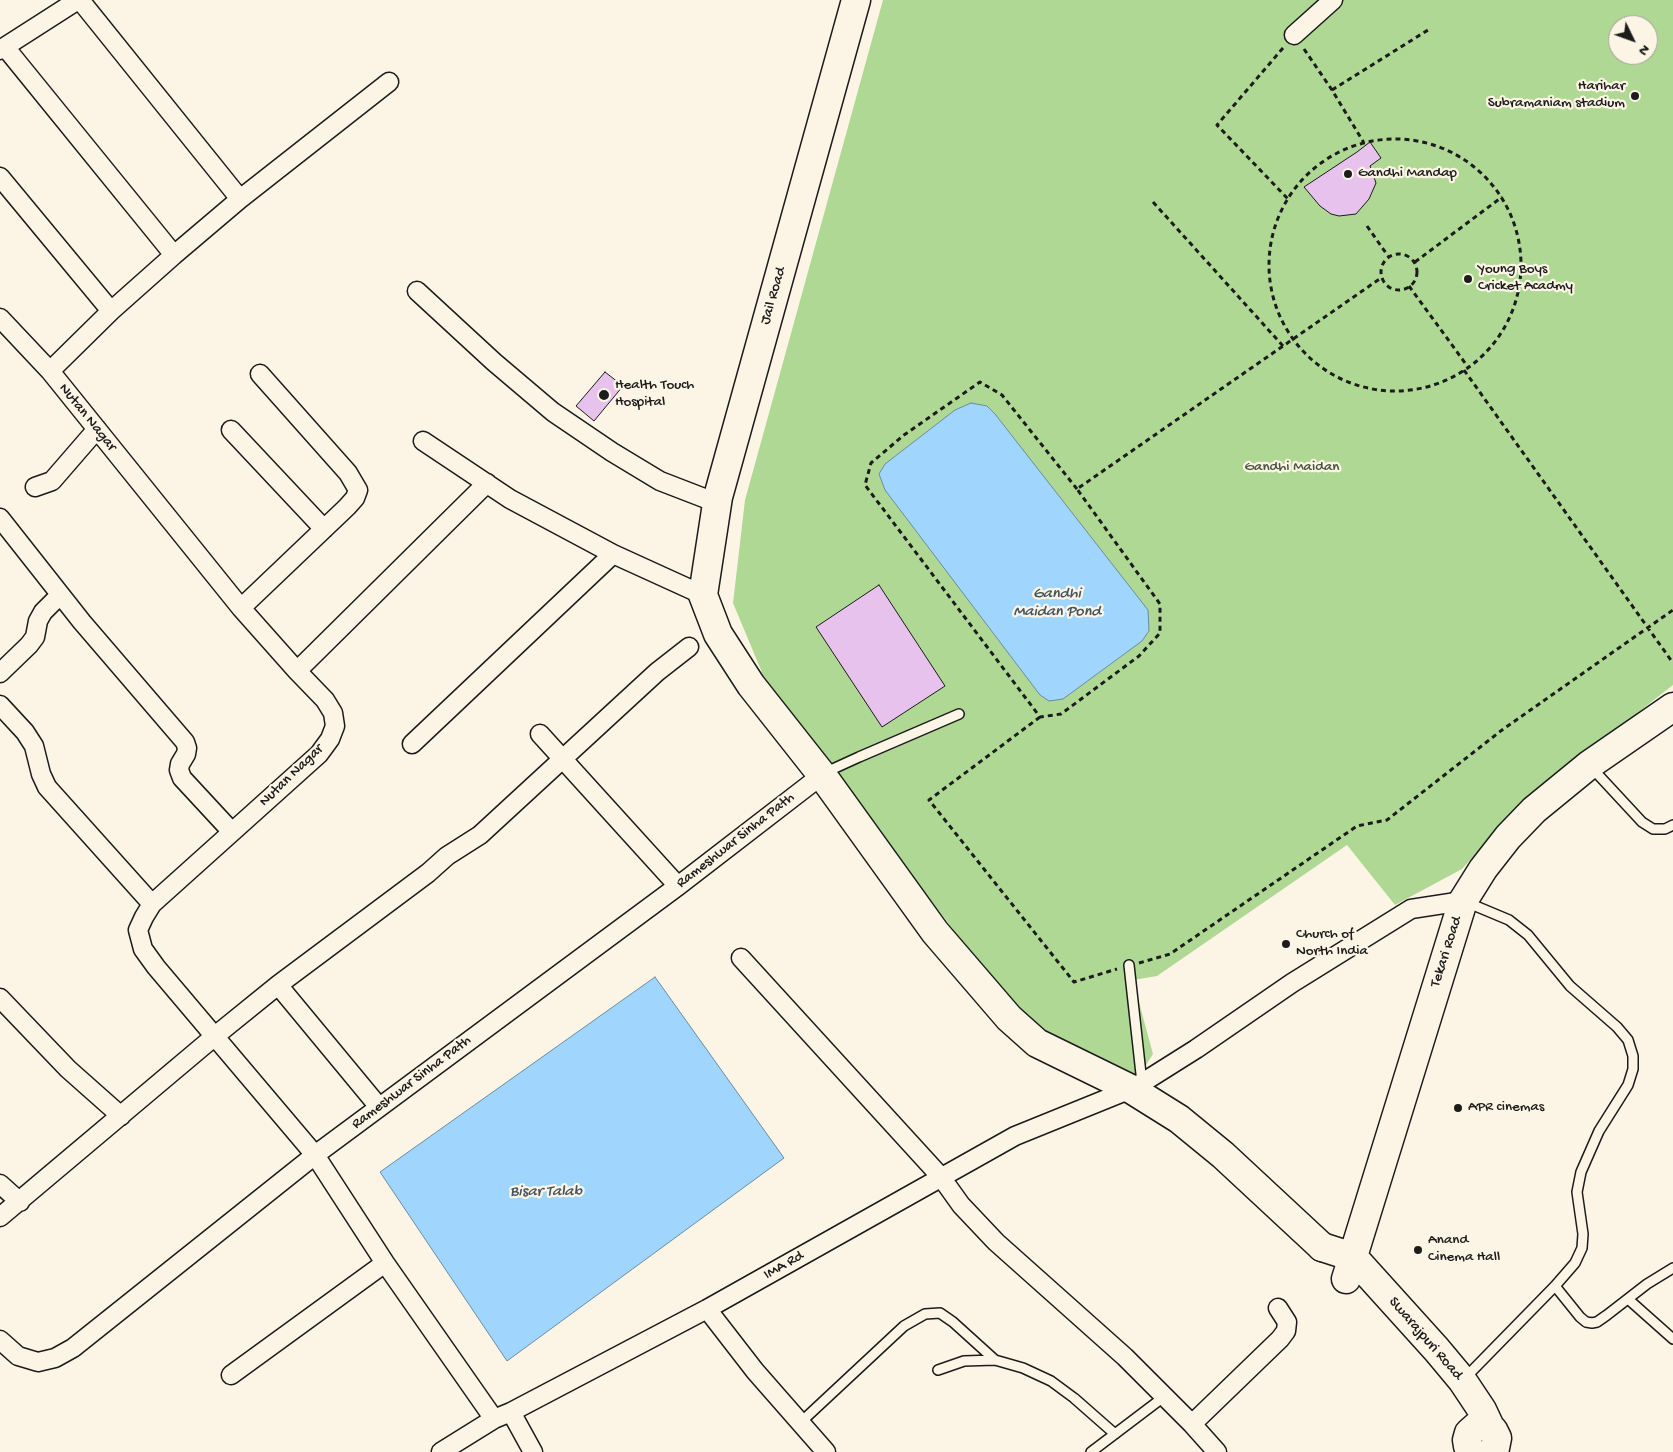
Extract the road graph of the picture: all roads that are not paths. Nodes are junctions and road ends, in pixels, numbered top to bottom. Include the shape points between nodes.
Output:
1 (79, 0) edge
2 (856, 0) edge
3 (1333, 0) edge
4 (1294, 35) road end
5 (2, 48) edge
6 (389, 82) dead end
7 (0, 177) edge
8 (240, 199) junction
9 (174, 255) junction
10 (417, 291) dead end
11 (112, 311) junction
12 (1, 322) edge
13 (50, 372) junction
14 (260, 374) dead end
15 (97, 429) junction
16 (231, 430) dead end
17 (423, 441) dead end
18 (487, 483) junction
19 (35, 487) dead end
20 (717, 503) junction
21 (0, 518) edge
22 (324, 529) junction
23 (613, 554) junction
24 (703, 595) junction
25 (60, 596) junction
26 (242, 608) junction
27 (689, 647) dead end
28 (297, 671) junction
29 (0, 673) edge
30 (0, 705) edge
31 (1673, 707) edge
32 (959, 714) dead end
33 (540, 734) dead end
34 (412, 744) dead end
35 (563, 759) junction
36 (1589, 765) junction
37 (822, 774) junction
38 (1673, 825) edge
39 (232, 832) junction
40 (678, 886) junction
41 (1464, 901) junction
42 (152, 904) junction
43 (741, 958) dead end
44 (1129, 965) road end
45 (278, 985) junction
46 (0, 998) edge
47 (215, 1036) junction
48 (1136, 1086) junction
49 (379, 1107) junction
50 (121, 1116) junction
51 (315, 1155) junction
52 (941, 1177) junction
53 (0, 1184) edge
54 (20, 1202) junction
55 (0, 1218) edge
56 (385, 1262) junction
57 (1349, 1268) junction
58 (1673, 1268) edge
59 (1555, 1286) junction
60 (1628, 1299) junction
61 (1278, 1308) dead end
62 (707, 1309) junction
63 (1673, 1339) edge
64 (0, 1340) edge
65 (994, 1360) junction
66 (938, 1370) dead end
67 (232, 1374) dead end
68 (1462, 1380) junction
69 (1165, 1396) junction
70 (511, 1412) junction
71 (494, 1419) junction
72 (800, 1423) junction
73 (1192, 1424) junction
74 (1115, 1434) junction
75 (1484, 1445) edge
76 (441, 1452) edge
77 (532, 1452) edge
78 (826, 1452) edge
79 (1090, 1452) edge
80 (1217, 1452) edge

1 - 5 street
1 - 8 street
2 - 20 main road, Jail Road
3 - 4 street
5 - 9 street
6 - 8 street
7 - 11 street
8 - 9 street
9 - 11 street
10 - 20 street via 553,412 660,481
11 - 13 street
12 - 13 street, Nutan Nagar
13 - 15 street, Nutan Nagar
14 - 22 street via 348,473 358,490 355,498
15 - 19 street via 52,481
15 - 26 street, Nutan Nagar
16 - 22 street
17 - 18 street
18 - 23 street
18 - 28 street
20 - 24 main road, Jail Road
21 - 25 street
22 - 26 street
23 - 24 street
23 - 34 street
24 - 37 main road via 718,634 751,684
25 - 29 street via 43,612 30,645
25 - 39 street via 185,742 186,754 179,770 182,778
26 - 28 street, Nutan Nagar
27 - 35 street via 657,672
28 - 39 street, Nutan Nagar via 333,713 335,726 330,739 319,754
30 - 42 street via 34,746 47,787
31 - 36 main road, Tekari Road
32 - 37 lane
33 - 35 street
35 - 40 street
35 - 45 street via 480,835 447,856
36 - 38 lane via 1642,822 1653,829
36 - 41 main road, Tekari Road via 1534,810 1508,838 1483,869
37 - 40 street, Rameshwar Sinha Path
37 - 48 main road via 935,932 1009,1018 1037,1042
39 - 42 street, Nutan Nagar
40 - 49 street, Rameshwar Sinha Path
41 - 48 street, IMA Rd via 1411,909
41 - 57 main road, Tekari Road
41 - 59 lane via 1509,920 1528,936 1570,986 1617,1027 1628,1040 1633,1056 1628,1085 1600,1131 1581,1172 1578,1192 1582,1248 1576,1263
42 - 47 street, Nutan Nagar via 138,930 143,949
43 - 52 street
44 - 48 lane
45 - 47 street
45 - 49 street
46 - 50 street via 68,1069
47 - 50 street
47 - 51 street, Nutan Nagar
48 - 52 street, IMA Rd via 1015,1136
48 - 57 main road via 1223,1155
49 - 51 street, Rameshwar Sinha Path
50 - 54 street
51 - 56 street, Nutan Nagar
51 - 64 street, Rameshwar Sinha Path via 61,1355 38,1362 18,1356
52 - 62 street, IMA Rd
52 - 69 street via 996,1242 1126,1357
53 - 54 street
54 - 55 street
56 - 67 street
56 - 71 street, Nutan Nagar
57 - 68 main road, Swarajpuri Road via 1437,1350
57 - 75 main road, Swarajpuri Road via 1463,1410
58 - 60 lane
59 - 60 lane via 1586,1322 1597,1322
59 - 68 lane
60 - 63 lane
61 - 73 street via 1287,1322 1286,1331
62 - 70 street, IMA Rd
62 - 72 street
65 - 66 lane via 964,1362
65 - 72 lane via 940,1313 925,1314 904,1326
65 - 74 lane via 1023,1368 1050,1381
68 - 75 main road, Swarajpuri Road via 1482,1410
69 - 73 street
69 - 74 lane
70 - 71 street, IMA Rd
70 - 77 street
71 - 76 street, IMA Rd
72 - 78 street
73 - 80 street
74 - 79 lane

